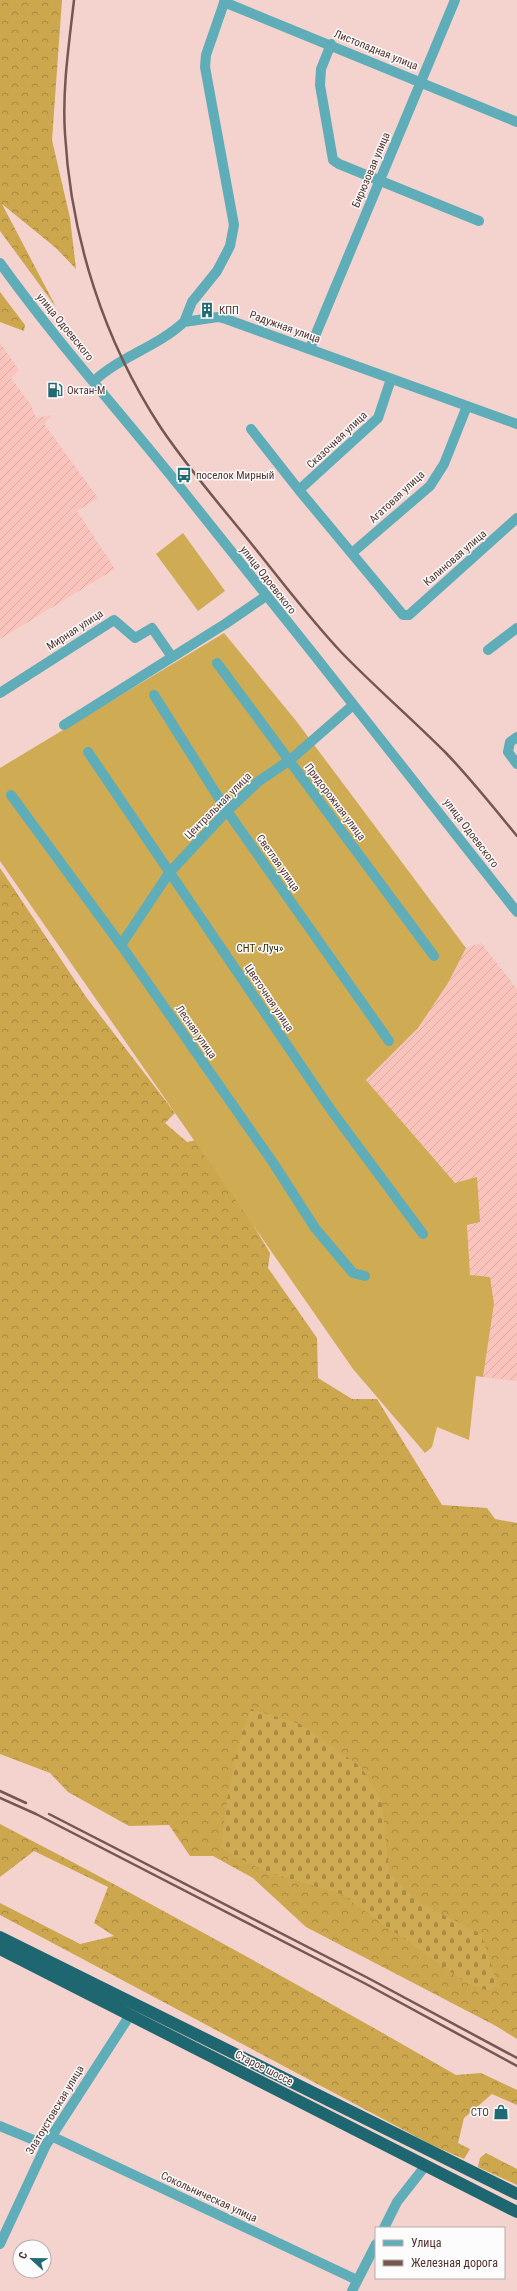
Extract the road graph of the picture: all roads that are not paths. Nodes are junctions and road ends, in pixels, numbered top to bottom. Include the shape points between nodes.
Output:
1 (455, 0) edge
2 (224, 1) edge
3 (331, 44) junction
4 (421, 81) junction
5 (517, 122) edge
6 (380, 181) junction
7 (479, 221) dead end
8 (0, 263) edge
9 (184, 322) junction
10 (310, 348) junction
11 (392, 380) junction
12 (94, 381) junction
13 (467, 406) junction
14 (517, 424) edge
15 (251, 429) dead end
16 (299, 490) junction
17 (517, 518) edge
18 (352, 553) junction
19 (266, 596) junction
20 (517, 628) edge
21 (488, 650) dead end
22 (172, 657) junction
23 (217, 663) dead end
24 (0, 693) edge
25 (154, 695) dead end
26 (353, 705) junction
27 (64, 725) dead end
28 (514, 740) edge
29 (88, 752) dead end
30 (290, 760) junction
31 (517, 764) edge
32 (12, 795) dead end
33 (227, 811) junction
34 (169, 873) junction
35 (517, 912) edge
36 (120, 945) junction
37 (434, 956) dead end
38 (389, 1041) dead end
39 (423, 1234) dead end
40 (365, 1276) dead end
41 (0, 1936) edge
42 (0, 1949) edge
43 (130, 2015) junction
44 (0, 2126) edge
45 (51, 2136) junction
46 (46, 2145) junction
47 (426, 2165) junction
48 (517, 2194) edge
49 (517, 2212) edge
50 (385, 2227) edge
51 (0, 2244) edge
52 (375, 2246) edge
53 (357, 2280) junction
54 (352, 2291) edge

1 - 4 street, Бирюзовая улица
2 - 3 street, Листопадная улица
2 - 9 street via 216,20 205,67 234,225 226,254 217,271 192,302
3 - 4 street, Листопадная улица
3 - 6 street via 321,69 320,85 333,160
4 - 5 street, Листопадная улица
4 - 6 street, Бирюзовая улица
6 - 7 street
6 - 10 street, Бирюзовая улица
8 - 12 street, улица Одоевского
9 - 10 street, Радужная улица via 218,317
9 - 12 street via 169,336 122,360
10 - 11 street, Радужная улица
11 - 13 street, Радужная улица
11 - 16 street, Сказочная улица via 378,418
12 - 19 street, улица Одоевского
13 - 14 street, Радужная улица
13 - 18 street, Агатовая улица via 444,464 430,486
15 - 16 street
16 - 18 street
17 - 18 street, Калиновая улица via 409,615 403,614
19 - 22 street
19 - 26 street, улица Одоевского
20 - 21 street
22 - 24 street, Мирная улица via 152,628 135,638 114,620
22 - 27 street
23 - 30 street, Придорожная улица
25 - 33 street, Светлая улица
26 - 30 street, Центральная улица
26 - 35 street, улица Одоевского
28 - 31 street via 508,752
29 - 34 street, Цветочная улица
30 - 33 street, Центральная улица via 259,781
30 - 37 street, Придорожная улица
32 - 36 street, Лесная улица
33 - 34 street, Центральная улица
33 - 38 street, Светлая улица
34 - 36 street, Центральная улица
34 - 39 street, Цветочная улица via 331,1110
36 - 40 street, Лесная улица via 316,1228 353,1273
41 - 48 highway, Старое шоссе
42 - 43 highway, Старое шоссе
43 - 45 street, Златоустовская улица
43 - 47 highway, Старое шоссе
44 - 46 street
45 - 46 street, Златоустовская улица
45 - 53 street, Сокольническая улица
46 - 51 street, Златоустовская улица
47 - 49 highway, Старое шоссе
47 - 50 street via 398,2202
52 - 53 street
53 - 54 street

